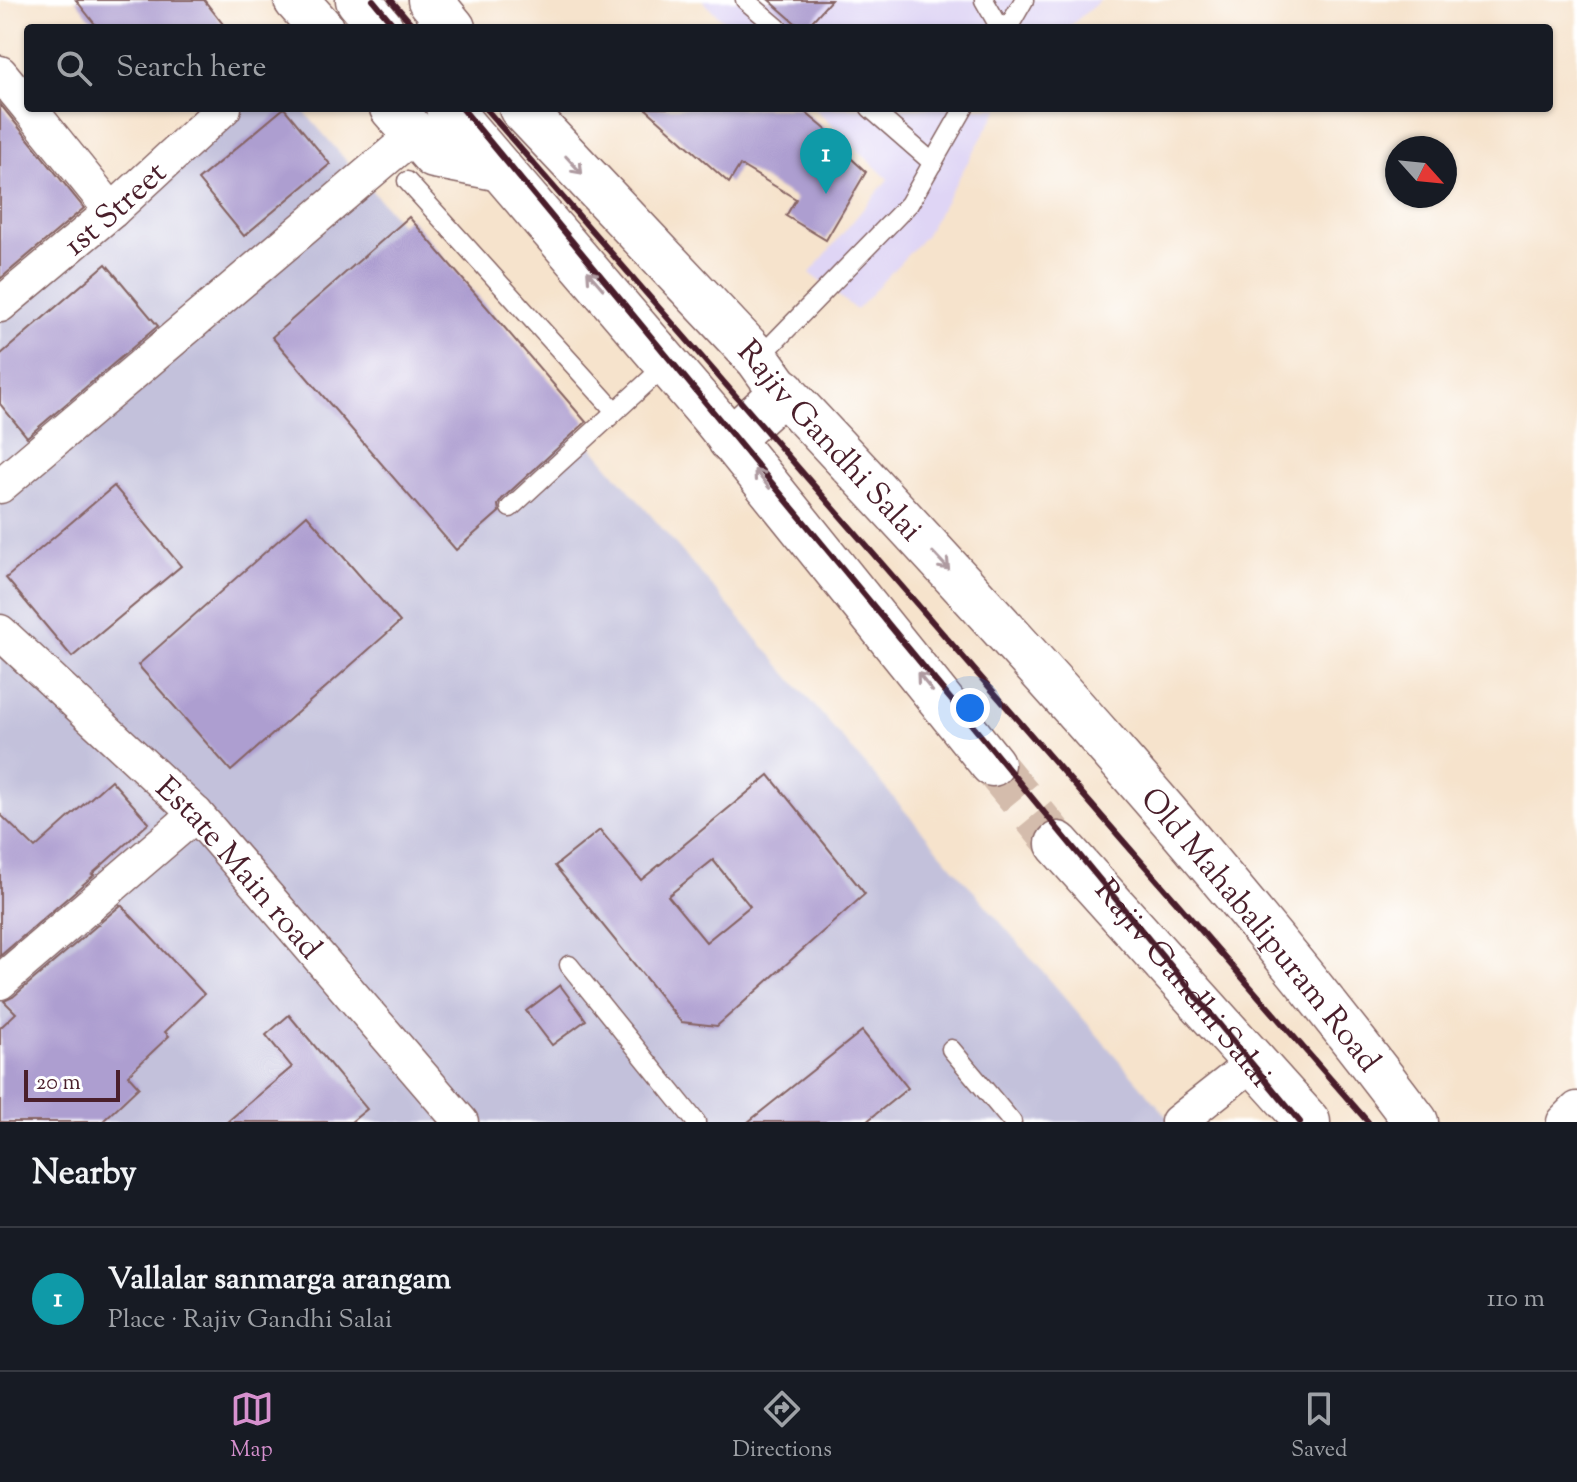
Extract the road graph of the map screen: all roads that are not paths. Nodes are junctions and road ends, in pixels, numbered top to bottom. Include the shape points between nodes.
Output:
1 (358, 0) edge
2 (430, 0) edge
3 (458, 0) edge
4 (745, 0) edge
5 (984, 0) edge
6 (1024, 0) edge
7 (378, 24) edge
8 (450, 24) edge
9 (467, 24) edge
10 (773, 24) edge
11 (998, 24) edge
12 (1010, 24) edge
13 (0, 73) edge
14 (24, 103) edge
15 (31, 112) edge
16 (220, 112) edge
17 (525, 112) edge
18 (875, 112) edge
19 (962, 112) edge
20 (418, 117) edge
21 (933, 163) junction
22 (407, 181) dead end
23 (112, 211) junction
24 (0, 305) edge
25 (667, 364) junction
26 (770, 375) junction
27 (615, 411) junction
28 (723, 430) junction
29 (0, 486) edge
30 (510, 508) dead end
31 (0, 632) edge
32 (992, 764) tunnel mouth
33 (196, 814) junction
34 (1058, 844) tunnel mouth
35 (569, 965) dead end
36 (0, 982) edge
37 (951, 1049) dead end
38 (1254, 1062) junction
39 (1577, 1109) edge
40 (461, 1122) edge
41 (696, 1122) edge
42 (1012, 1122) edge
43 (1178, 1122) edge
44 (1308, 1122) edge
45 (1416, 1122) edge
46 (1564, 1122) edge

1 - 7 main road
2 - 8 main road
3 - 9 main road
4 - 10 lane
5 - 11 lane
6 - 12 lane
13 - 14 street
15 - 23 street
16 - 23 street, 1st Street
17 -> 26 main road, Rajiv Gandhi Salai
18 - 21 lane
19 - 21 lane
25 -> 20 main road via 500,169
20 - 29 street
21 - 26 lane via 909,204
22 - 27 lane
23 - 24 street, 1st Street
25 - 27 lane
25 - 28 main road
26 - 28 main road
26 -> 45 main road, Rajiv Gandhi Salai via 1136,776 1310,984
27 - 30 lane
32 -> 28 main road
31 - 33 street, Estate Main road
33 - 36 street
33 - 40 street, Estate Main road
34 - 38 main road, Rajiv Gandhi Salai
35 - 41 lane
37 - 42 lane
38 - 43 street
38 - 44 main road, Rajiv Gandhi Salai
39 - 46 street

